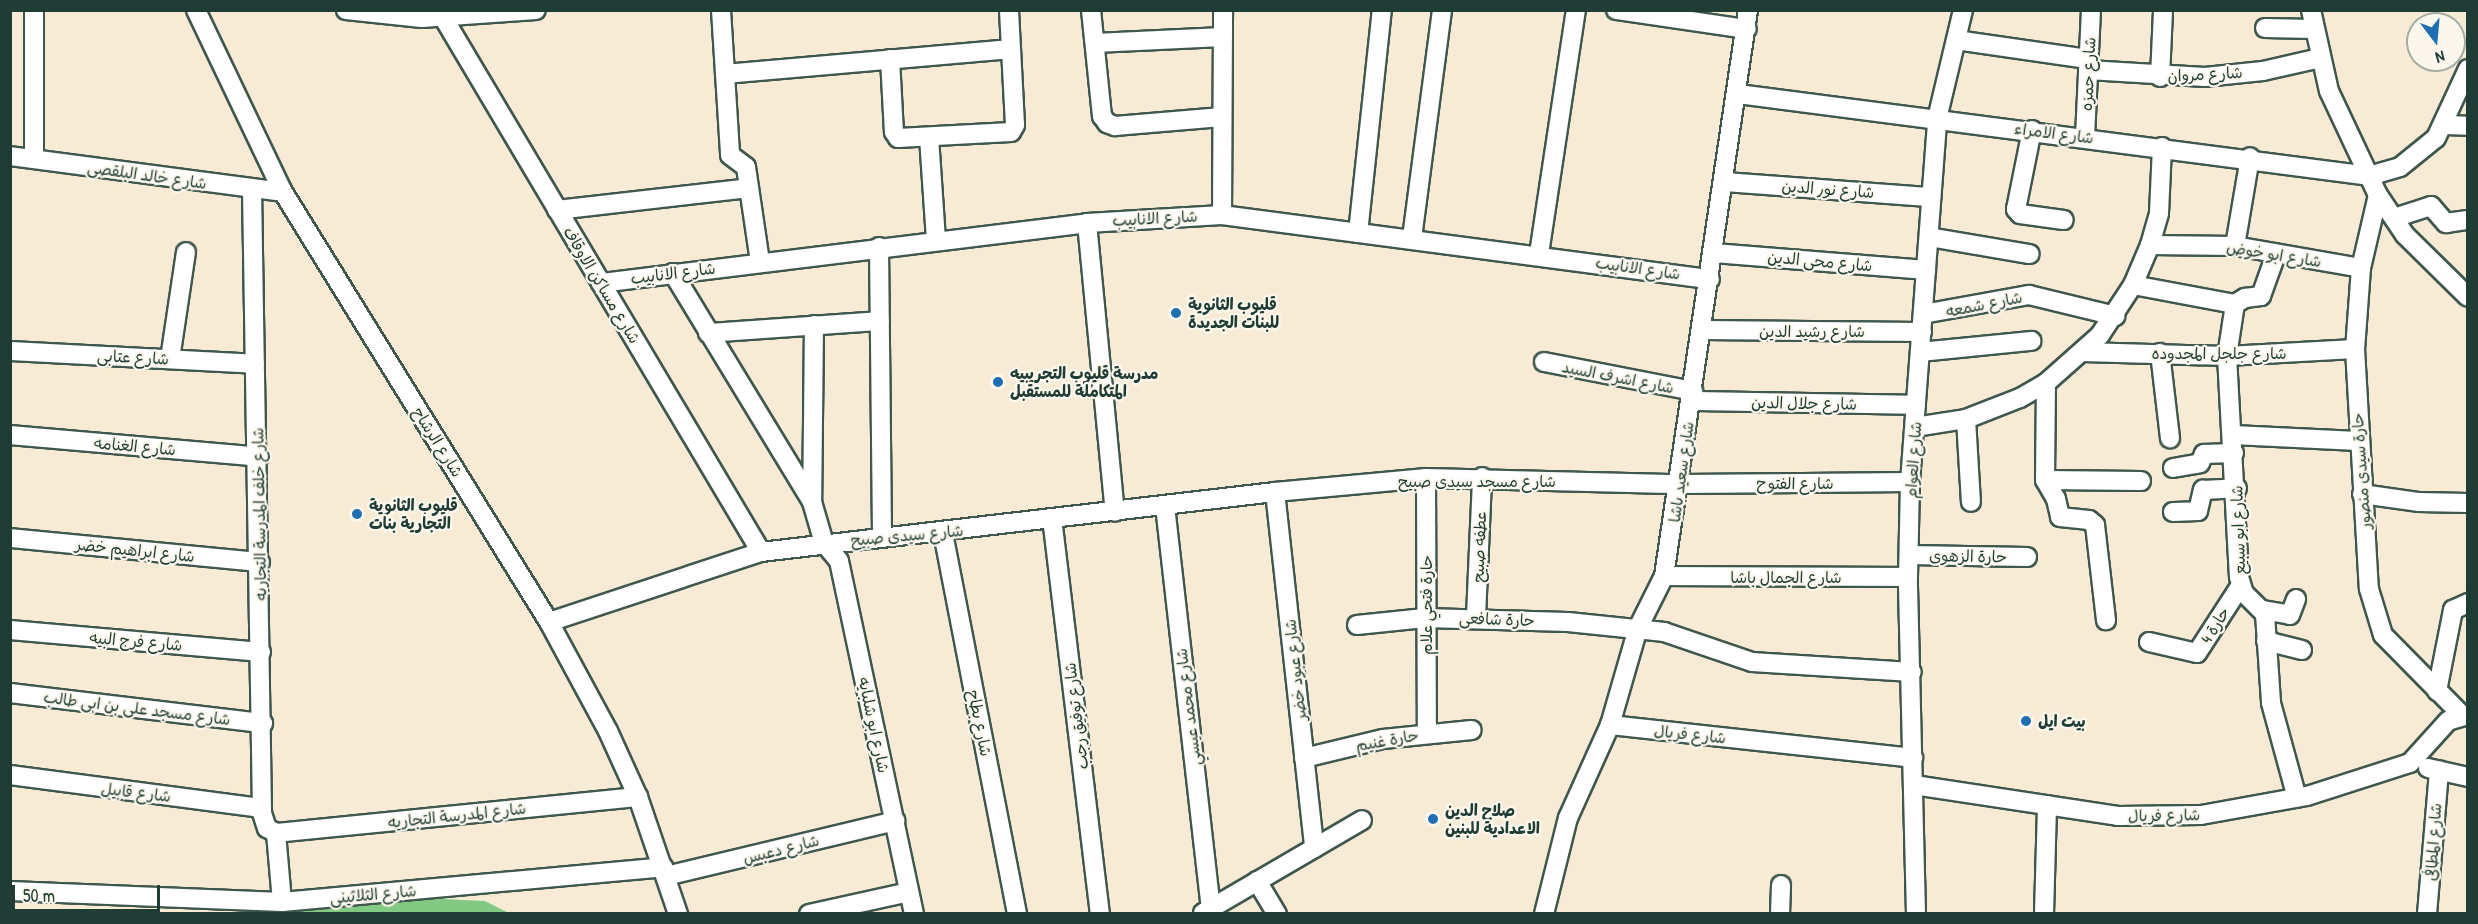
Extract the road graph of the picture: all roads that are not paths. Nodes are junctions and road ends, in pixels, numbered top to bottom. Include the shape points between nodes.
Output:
1 (34, 10) edge
2 (196, 10) edge
3 (346, 10) edge
4 (536, 10) edge
5 (721, 10) edge
6 (1009, 10) edge
7 (1091, 10) edge
8 (1223, 10) edge
9 (1382, 10) edge
10 (1442, 10) edge
11 (1575, 10) edge
12 (1616, 10) edge
13 (1963, 10) edge
14 (2091, 10) edge
15 (2163, 10) edge
16 (2311, 10) edge
17 (499, 12) edge
18 (385, 13) edge
19 (443, 17) junction
20 (1748, 20) edge
21 (2265, 28) dead end
22 (2314, 29) junction
23 (1223, 37) junction
24 (1956, 40) junction
25 (1095, 43) junction
26 (1011, 49) junction
27 (2320, 58) junction
28 (890, 59) junction
29 (2088, 65) junction
30 (2468, 69) edge
31 (725, 74) junction
32 (2160, 77) junction
33 (1738, 94) junction
34 (1222, 117) junction
35 (1937, 119) junction
36 (2445, 124) junction
37 (2468, 126) edge
38 (2032, 130) junction
39 (2085, 136) junction
40 (929, 137) junction
41 (2163, 147) junction
42 (10, 156) edge
43 (2250, 158) junction
44 (34, 159) junction
45 (2369, 176) junction
46 (1725, 182) junction
47 (749, 188) junction
48 (252, 189) junction
49 (283, 192) junction
50 (2378, 195) junction
51 (1931, 197) junction
52 (557, 210) junction
53 (1222, 215) junction
54 (2394, 218) junction
55 (2064, 220) dead end
56 (2468, 220) edge
57 (1087, 223) junction
58 (1358, 233) junction
59 (1929, 237) junction
60 (1412, 238) junction
61 (936, 240) junction
62 (2150, 245) junction
63 (2235, 246) junction
64 (879, 247) junction
65 (186, 252) dead end
66 (1714, 253) junction
67 (1539, 254) junction
68 (2030, 254) dead end
69 (2276, 254) junction
70 (760, 262) junction
71 (2361, 268) junction
72 (1926, 270) junction
73 (673, 273) junction
74 (1710, 279) junction
75 (601, 283) junction
76 (2133, 285) junction
77 (2468, 297) edge
78 (2235, 304) junction
79 (2115, 316) junction
80 (880, 321) junction
81 (1922, 323) junction
82 (814, 326) junction
83 (1702, 330) junction
84 (708, 333) junction
85 (2031, 341) dead end
86 (2355, 349) junction
87 (10, 351) edge
88 (1920, 352) junction
89 (2084, 352) junction
90 (2160, 353) junction
91 (2227, 356) junction
92 (170, 359) junction
93 (1544, 362) dead end
94 (255, 364) junction
95 (2046, 383) junction
96 (1692, 396) junction
97 (1916, 405) junction
98 (1966, 419) junction
99 (1915, 427) junction
100 (10, 435) edge
101 (2169, 438) dead end
102 (2358, 441) junction
103 (2234, 444) junction
104 (259, 457) junction
105 (2174, 468) dead end
106 (1482, 477) junction
107 (1426, 478) junction
108 (2045, 480) junction
109 (2141, 481) dead end
110 (1910, 482) junction
111 (1680, 484) junction
112 (2236, 488) junction
113 (1275, 492) junction
114 (2362, 494) junction
115 (812, 502) junction
116 (1971, 502) dead end
117 (2468, 503) edge
118 (1165, 506) junction
119 (1115, 512) junction
120 (2173, 512) dead end
121 (1052, 518) junction
122 (943, 533) junction
123 (10, 538) edge
124 (882, 538) junction
125 (824, 543) junction
126 (761, 552) junction
127 (1909, 555) junction
128 (2026, 557) dead end
129 (260, 562) junction
130 (1664, 576) junction
131 (1908, 577) junction
132 (2241, 585) junction
133 (2296, 599) dead end
134 (2468, 603) edge
135 (2263, 610) junction
136 (1476, 617) junction
137 (1425, 618) junction
138 (2106, 620) dead end
139 (549, 622) junction
140 (1357, 626) dead end
141 (1638, 628) junction
142 (10, 630) edge
143 (2266, 641) junction
144 (2149, 642) dead end
145 (2302, 650) dead end
146 (261, 652) junction
147 (1912, 672) junction
148 (2437, 691) junction
149 (10, 693) edge
150 (2463, 710) edge
151 (263, 723) junction
152 (1610, 725) junction
153 (1472, 730) dead end
154 (1427, 733) junction
155 (1304, 758) junction
156 (1913, 758) junction
157 (2410, 763) junction
158 (2439, 770) junction
159 (10, 775) edge
160 (2468, 777) edge
161 (1914, 785) junction
162 (638, 796) junction
163 (2297, 798) junction
164 (2047, 805) junction
165 (262, 808) junction
166 (1362, 820) dead end
167 (895, 821) junction
168 (276, 832) junction
169 (1314, 848) junction
170 (665, 872) junction
171 (1257, 881) junction
172 (1781, 885) dead end
173 (10, 891) edge
174 (909, 891) junction
175 (282, 902) junction
176 (1206, 911) edge
177 (678, 914) edge
178 (809, 914) edge
179 (914, 914) edge
180 (1017, 914) edge
181 (1100, 914) edge
182 (1276, 914) edge
183 (1544, 914) edge
184 (1779, 914) edge
185 (1916, 914) edge
186 (2044, 914) edge
187 (2427, 914) edge

1 - 44 street
2 - 49 street, شارع الرشاح
3 - 18 street
4 - 17 street
5 - 31 street
6 - 26 street
7 - 25 street
8 - 23 street
9 - 58 street
10 - 60 street
11 - 67 street
12 - 20 street
13 - 24 street, شارع العوام
14 - 29 street, شارع حمزه
15 - 32 street
16 - 22 street
17 - 19 street
18 - 19 street
19 - 52 street, شارع مساكن الاوقاف
20 - 33 street, شارع سعيد باشا
21 - 22 street
22 - 27 street
23 - 25 street
23 - 34 street
24 - 29 street, شارع مروان
24 - 35 street, شارع العوام
25 - 34 street via 1102,116 1107,123 1115,126
26 - 28 street
26 - 40 street via 1013,131
27 - 32 street, شارع مروان via 2263,71
27 - 45 street via 2333,101
28 - 31 street
28 - 40 street via 895,134 900,139
29 - 32 street, شارع مروان
29 - 39 street, شارع حمزه
30 - 36 street
31 - 47 street via 730,155 746,166
33 - 35 street, شارع الامراء
33 - 46 street, شارع سعيد باشا
34 - 53 street
35 - 38 street, شارع الامراء
35 - 51 street, شارع العوام
36 - 37 street
36 - 45 street via 2419,154 2391,170
38 - 39 street, شارع الامراء
38 - 55 street via 2016,210 2020,214
39 - 41 street, شارع الامراء
40 - 61 street
41 - 43 street, شارع الامراء
41 - 62 street via 2158,213
42 - 44 street, شارع خالد البلقصى
43 - 45 street, شارع الامراء
43 - 63 street
44 - 48 street, شارع خالد البلقصى
45 - 50 street
46 - 51 street, شارع نور الدين
46 - 66 street, شارع سعيد باشا
47 - 52 street
47 - 70 street
48 - 49 street, شارع خالد البلقصى
48 - 94 street, شارع خلف المدرسة التجاريه
49 - 139 street, شارع الرشاح
50 - 54 street
50 - 71 street, حارة سيدى منصور
51 - 59 street, شارع العوام
52 - 75 street, شارع مساكن الاوقاف
53 - 57 street, شارع الانابيب
53 - 58 street, شارع الانابيب
54 - 56 street via 2431,206 2446,223
54 - 77 street via 2431,262
57 - 61 street, شارع الانابيب
57 - 119 street
58 - 60 street, شارع الانابيب
59 - 68 street
59 - 72 street, شارع العوام
60 - 67 street, شارع الانابيب
61 - 64 street, شارع الانابيب
62 - 63 street, شارع ابو خوض
62 - 76 street
63 - 69 street, شارع ابو خوض
64 - 70 street, شارع الانابيب
64 - 80 street
65 - 92 street
66 - 72 street, شارع محى الدين
66 - 74 street, شارع سعيد باشا
67 - 74 street, شارع الانابيب
69 - 71 street, شارع ابو خوض
69 - 78 street via 2261,296
70 - 73 street, شارع الانابيب
71 - 86 street, حارة سيدى منصور
72 - 81 street, شارع العوام
73 - 75 street, شارع الانابيب
73 - 84 street
74 - 83 street, شارع سعيد باشا
75 - 126 street, شارع مساكن الاوقاف
76 - 78 street
76 - 79 street
78 - 91 street, شارع ابو سبيع
79 - 81 street, شارع شمعه via 2029,295
79 - 89 street
80 - 82 street
80 - 124 street
81 - 83 street, شارع رشيد الدين
81 - 88 street, شارع العوام
82 - 84 street
82 - 115 street
83 - 96 street, شارع سعيد باشا
84 - 115 street
85 - 88 street
86 - 91 street, شارع جلجل المجدوده
86 - 102 street, حارة سيدى منصور
87 - 92 street, شارع عتابى
88 - 97 street, شارع العوام
89 - 90 street, شارع جلجل المجدوده
89 - 95 street
90 - 91 street, شارع جلجل المجدوده
90 - 101 street
91 - 103 street, شارع ابو سبيع
92 - 94 street, شارع عتابى
93 - 96 street, شارع اشرف السيد
94 - 104 street, شارع خلف المدرسة التجاريه
95 - 98 street via 1994,410
95 - 108 street
96 - 97 street, شارع جلال الدين
96 - 111 street, شارع سعيد باشا
97 - 99 street, شارع العوام
98 - 99 street
98 - 116 street
99 - 110 street, شارع العوام
100 - 104 street, شارع الغنامه
102 - 103 street
102 - 114 street, حارة سيدى منصور
103 - 105 street via 2204,454 2200,463
103 - 112 street, شارع ابو سبيع
104 - 129 street, شارع خلف المدرسة التجاريه
106 - 107 street, شارع مسجد سيدى صبيح
106 - 111 street, شارع مسجد سيدى صبيح
106 - 136 street, عطفه صبيح
107 - 113 street, شارع مسجد سيدى صبيح
107 - 137 street, حارة فتحي علام
108 - 109 street
108 - 138 street via 2055,496 2060,517 2090,520 2095,525
110 - 111 street, شارع الفتوح
110 - 127 street, شارع العوام
111 - 130 street, شارع سعيد باشا
112 - 120 street via 2203,490 2198,511
112 - 132 street, شارع ابو سبيع
113 - 118 street, شارع سيدى صبيح
113 - 155 street, شارع عبود خضر
114 - 117 street via 2419,502
114 - 148 street, حارة سيدى منصور via 2375,614 2384,635
115 - 125 street, شارع ابو شلبايه
118 - 119 street, شارع سيدى صبيح
118 - 176 street, شارع محمد عيسي
119 - 121 street, شارع سيدى صبيح
121 - 122 street, شارع سيدى صبيح
121 - 181 street, شارع توفيق رجب
122 - 124 street, شارع سيدى صبيح
122 - 180 street, شارع بطاح
123 - 129 street, شارع ابراهيم خضر
124 - 125 street, شارع سيدى صبيح
125 - 126 street, شارع سيدى صبيح
125 - 167 street, شارع ابو شلبايه via 839,561
126 - 139 street, شارع سيدى صبيح
127 - 128 street, حارة الزهوى
127 - 131 street, شارع العوام
129 - 146 street, شارع خلف المدرسة التجاريه
130 - 131 street, شارع الجمال باشا
130 - 141 street, شارع سعيد باشا
131 - 147 street, شارع العوام
132 - 135 street, شارع ابو سبيع
132 - 144 street, حارة 4 via 2197,653
133 - 135 street via 2290,615
134 - 148 street via 2452,610
135 - 143 street
136 - 137 street, حارة شافعى
136 - 141 street, حارة شافعى
137 - 140 street, حارة شافعى
137 - 154 street, حارة فتحي علام
139 - 162 street, شارع الرشاح
141 - 147 street, حارة شافعى via 1680,636 1752,662
141 - 152 street, شارع سعيد باشا
142 - 146 street, شارع فرج البيه
143 - 145 street
143 - 163 street via 2271,703
146 - 151 street, شارع خلف المدرسة التجاريه
147 - 156 street, شارع العوام
148 - 150 street, حارة سيدى منصور
149 - 151 street, شارع مسجد على بن ابى طالب
150 - 157 street
151 - 165 street, شارع خلف المدرسة التجاريه
152 - 156 street, شارع فريال
152 - 183 street, شارع سعيد باشا via 1568,818
153 - 154 street, حارة غنيم
154 - 155 street, حارة غنيم
155 - 169 street, شارع عبود خضر
156 - 161 street, شارع العوام
157 - 158 street
157 - 163 street, شارع فريال
158 - 160 street
158 - 187 street, شارع المطافى
159 - 165 street, شارع قابيل
161 - 164 street, شارع فريال
161 - 185 street, شارع العوام
162 - 168 street, شارع المدرسة التجاريه
162 - 170 street, شارع الرشاح
163 - 164 street, شارع فريال via 2165,818
164 - 186 street
165 - 168 street via 264,823
166 - 169 street
167 - 170 street, شارع دعبس
167 - 174 street, شارع ابو شلبايه
168 - 175 street
169 - 171 street
170 - 175 street, شارع الثلاثينى
170 - 177 street, شارع الرشاح
171 - 176 street
171 - 182 street
172 - 184 street
173 - 175 street, شارع الثلاثينى
174 - 178 street
174 - 179 street, شارع ابو شلبايه

